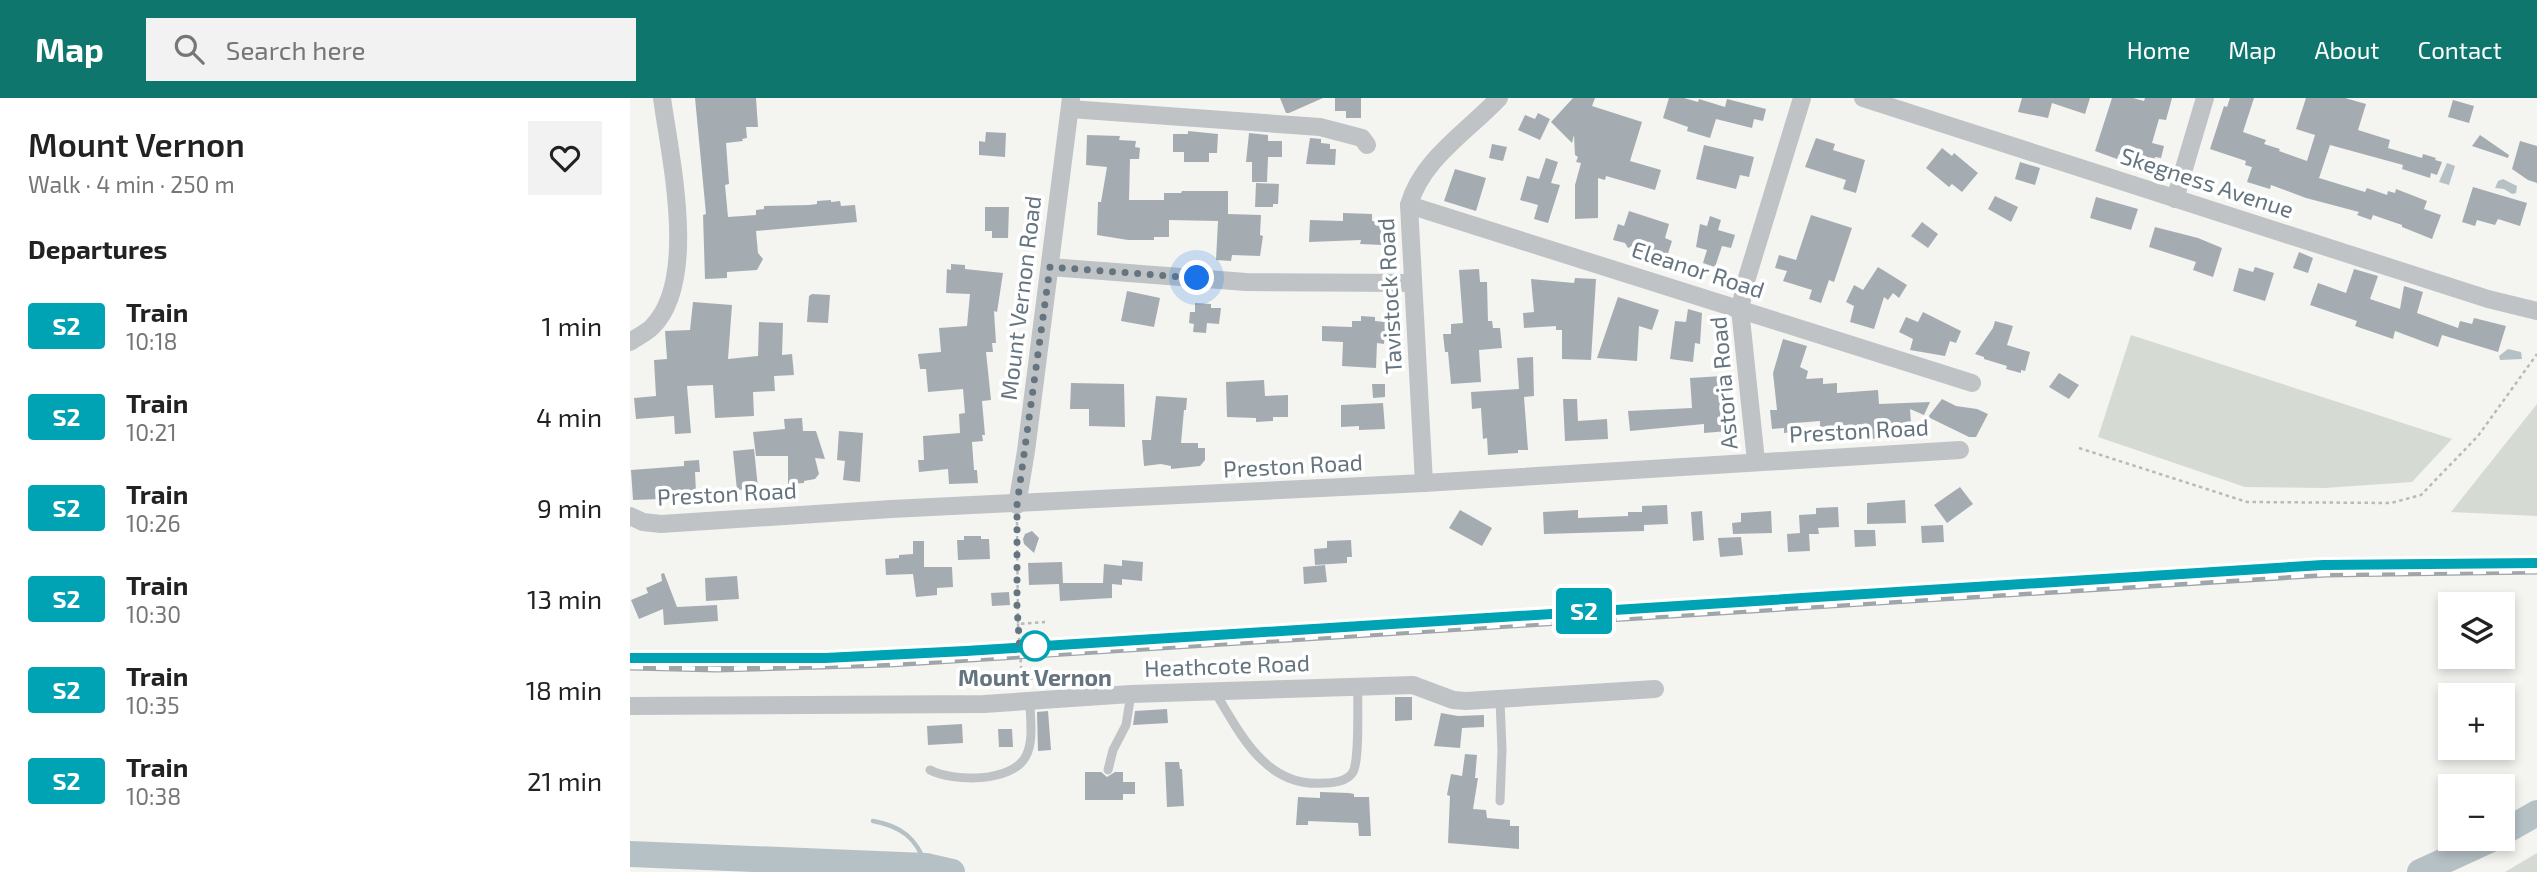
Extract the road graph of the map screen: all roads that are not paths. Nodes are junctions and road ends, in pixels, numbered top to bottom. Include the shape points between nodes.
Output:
1 (662, 98) edge
2 (1499, 98) edge
3 (1802, 98) edge
4 (1863, 98) edge
5 (2205, 98) edge
6 (1071, 103) edge
7 (1367, 145) dead end
8 (2175, 199) junction
9 (1409, 205) junction
10 (1050, 267) junction
11 (1413, 283) junction
12 (1740, 309) junction
13 (2537, 311) edge
14 (630, 342) edge
15 (1972, 383) dead end
16 (1960, 450) dead end
17 (1756, 461) junction
18 (1424, 483) junction
19 (1017, 505) junction
20 (630, 516) edge
21 (1358, 686) junction
22 (1655, 689) dead end
23 (1214, 691) junction
24 (1131, 694) junction
25 (1500, 700) junction
26 (1030, 701) junction
27 (630, 706) edge
28 (930, 770) dead end
29 (1108, 770) dead end
30 (1500, 801) dead end

1 - 14 street via 676,203 676,272 664,311 652,327
2 - 9 street, Tavistock Road via 1432,162
3 - 12 street, Astoria Road
4 - 8 street, Skegness Avenue
5 - 8 street
6 - 7 street via 1320,127 1362,138
6 - 10 street, Mount Vernon Road
8 - 13 street, Skegness Avenue
9 - 11 street, Tavistock Road
9 - 12 street, Eleanor Road
10 - 11 street via 1246,282
10 - 19 street, Mount Vernon Road
11 - 18 street, Tavistock Road
12 - 15 street, Eleanor Road
12 - 17 street, Astoria Road
16 - 17 street, Preston Road
17 - 18 street, Preston Road
18 - 19 street, Preston Road
19 - 20 street, Preston Road via 661,524
21 - 23 street, Heathcote Road
21 - 23 lane via 1352,774 1320,784 1297,783 1267,766
21 - 25 street, Heathcote Road via 1413,685 1453,700
22 - 25 street, Heathcote Road
23 - 24 street, Heathcote Road
24 - 26 street, Heathcote Road
24 - 29 lane via 1126,725
25 - 30 lane
26 - 27 street, Heathcote Road
26 - 28 lane via 1028,750 1018,765 974,778 942,776

